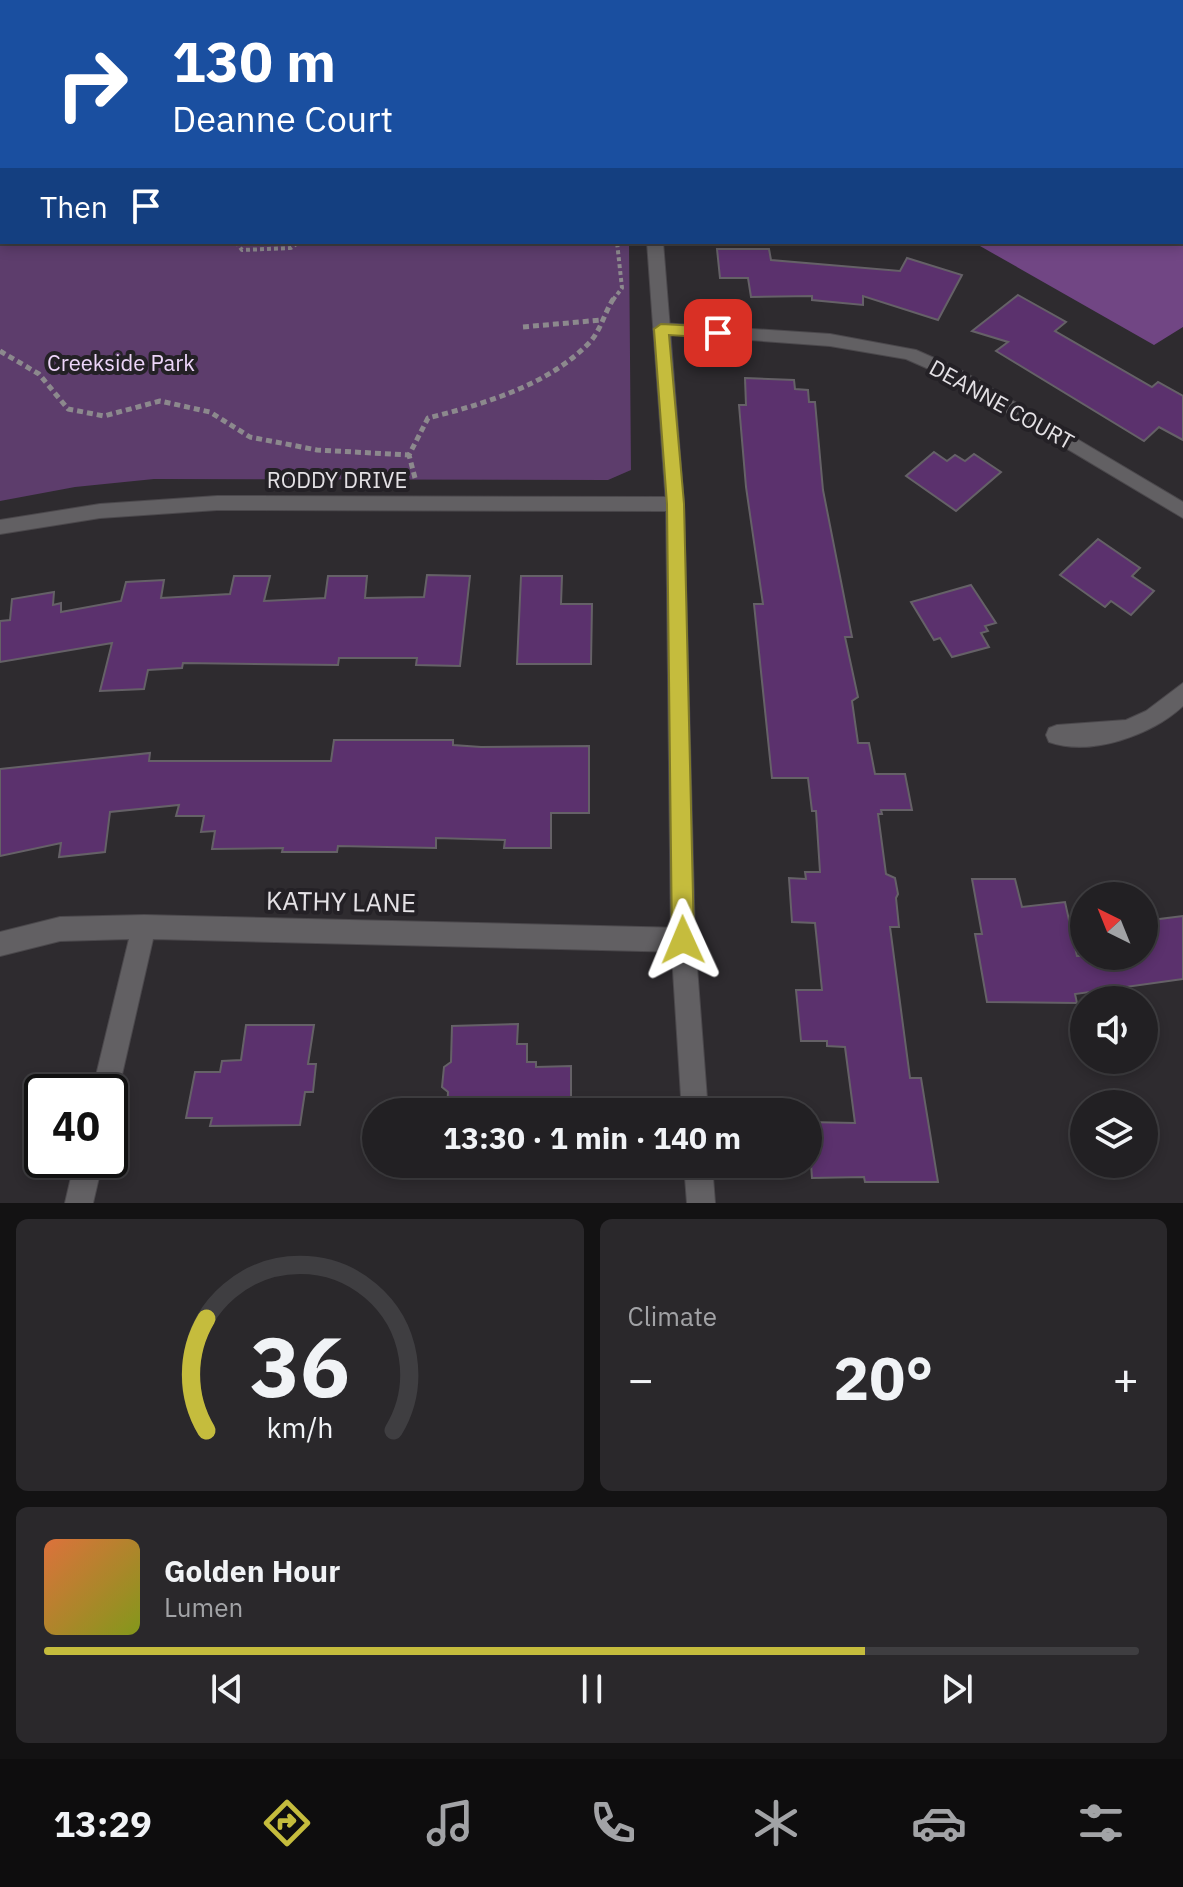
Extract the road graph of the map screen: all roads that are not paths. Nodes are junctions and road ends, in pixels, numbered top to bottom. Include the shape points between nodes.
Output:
1 (655, 244) edge
2 (661, 329) junction
3 (675, 504) junction
4 (1183, 511) edge
5 (0, 527) edge
6 (1183, 692) edge
7 (1057, 735) dead end
8 (144, 927) junction
9 (683, 940) junction
10 (0, 944) edge
11 (109, 1074) edge
12 (694, 1098) edge
13 (85, 1178) edge
14 (699, 1178) edge
15 (79, 1203) edge
16 (701, 1203) edge

1 - 2 street
2 - 3 street
2 - 4 street, DEANNE COURT via 830,340 910,354 953,373
3 - 5 street, RODDY DRIVE via 158,506
3 - 9 street
6 - 7 street via 1164,712 1119,735
8 - 9 street, KATHY LANE
8 - 10 street, KATHY LANE via 60,929
8 - 11 street
9 - 12 street
13 - 15 street
14 - 16 street

